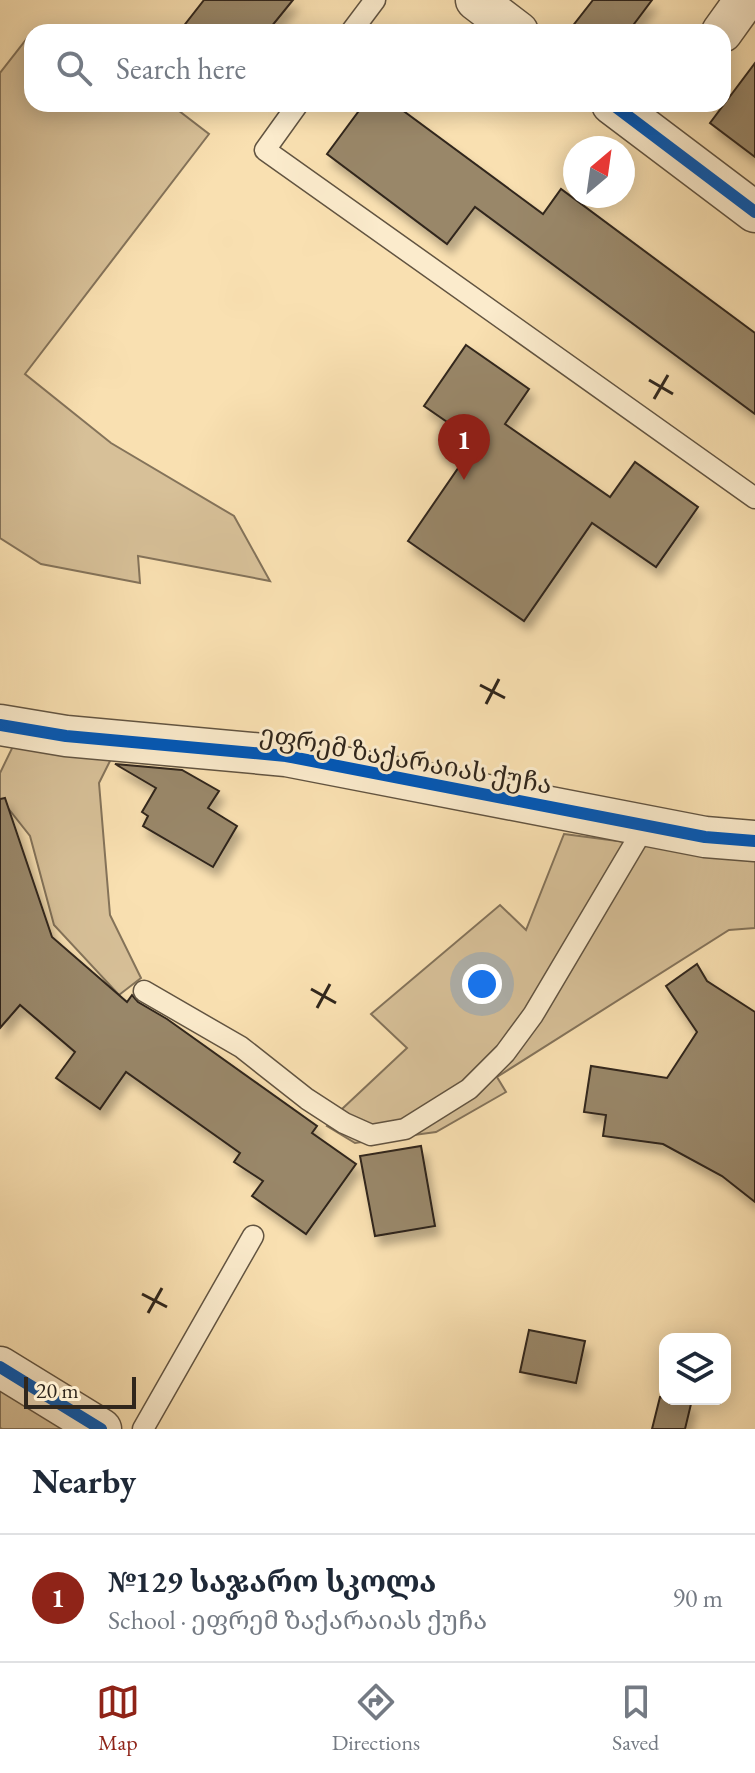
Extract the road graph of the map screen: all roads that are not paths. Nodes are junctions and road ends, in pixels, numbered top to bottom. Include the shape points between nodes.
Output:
1 (375, 0) edge
2 (476, 0) edge
3 (745, 0) edge
4 (357, 24) edge
5 (508, 24) edge
6 (728, 24) edge
7 (292, 112) edge
8 (639, 112) edge
9 (660, 118) edge
10 (755, 212) edge
11 (755, 498) edge
12 (0, 725) edge
13 (645, 826) junction
14 (755, 841) edge
15 (144, 991) dead end
16 (253, 1236) dead end
17 (0, 1367) edge
18 (101, 1429) edge
19 (143, 1429) edge

1 - 4 lane
2 - 5 street
3 - 6 street
7 - 11 lane via 265,150
8 - 9 street
9 - 10 street
12 - 13 street, ეფრემ ზაქარაიას ქუჩა via 286,756
13 - 14 street, ეფრემ ზაქარაიას ქუჩა
13 - 15 lane via 505,1053 469,1089 405,1129 371,1135 344,1123 241,1047
16 - 19 lane
17 - 18 street

